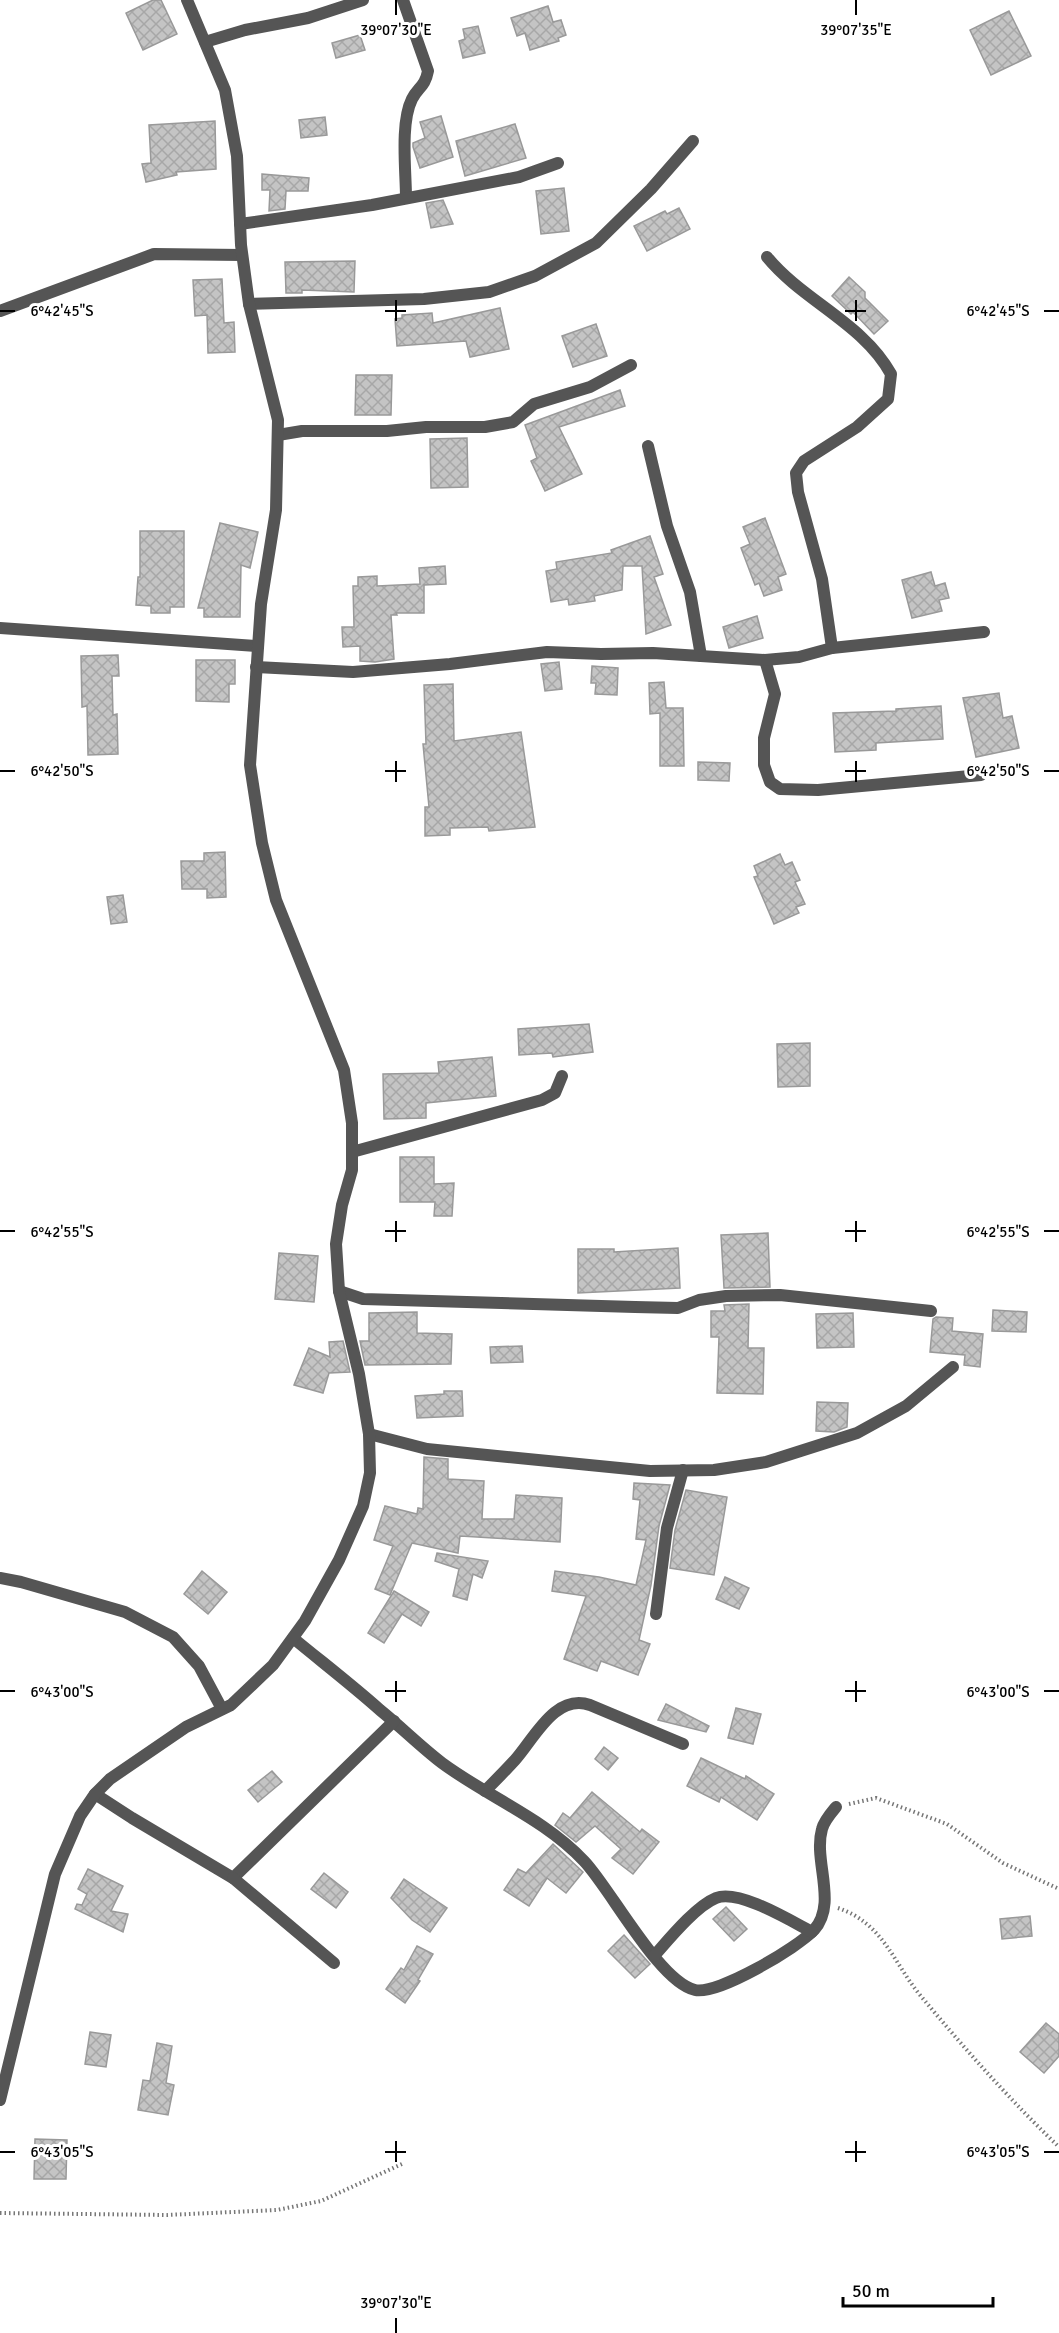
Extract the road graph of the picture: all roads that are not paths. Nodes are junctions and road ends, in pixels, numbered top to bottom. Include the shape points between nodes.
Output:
1 (187, 0) edge
2 (363, 0) edge
3 (403, 0) edge
4 (205, 42) junction
5 (693, 141) dead end
6 (558, 163) dead end
7 (406, 198) junction
8 (240, 224) junction
9 (243, 255) junction
10 (767, 257) dead end
11 (249, 304) junction
12 (0, 311) edge
13 (631, 365) dead end
14 (278, 435) junction
15 (648, 446) dead end
16 (0, 628) edge
17 (984, 632) dead end
18 (257, 646) junction
19 (832, 648) junction
20 (701, 656) junction
21 (765, 660) junction
22 (256, 667) junction
23 (981, 775) dead end
24 (562, 1076) dead end
25 (352, 1152) junction
26 (339, 1291) junction
27 (931, 1311) dead end
28 (953, 1366) dead end
29 (369, 1434) junction
30 (683, 1470) junction
31 (0, 1578) edge
32 (656, 1614) dead end
33 (292, 1638) junction
34 (222, 1709) junction
35 (394, 1721) junction
36 (683, 1744) dead end
37 (485, 1791) junction
38 (95, 1794) junction
39 (836, 1807) road end
40 (233, 1878) junction
41 (812, 1932) junction
42 (654, 1956) junction
43 (334, 1963) dead end
44 (0, 2100) edge

1 - 4 street
2 - 4 street via 308,18
3 - 7 street via 428,71 426,83 412,99 406,123
4 - 8 street via 225,90 237,156
5 - 11 street via 596,243 535,276 489,292 424,299
6 - 7 street via 519,177
7 - 8 street
8 - 9 street
9 - 11 street
9 - 12 street via 154,254
10 - 19 street via 780,272 871,345 891,374 888,399 857,427 804,461 796,473 822,579
11 - 14 street via 278,420
13 - 14 street via 590,387 534,404 513,422 387,431 302,430
14 - 18 street via 276,510
15 - 20 street via 690,592
16 - 18 street
17 - 19 street
18 - 22 street
19 - 21 street via 799,657
20 - 21 street
20 - 22 street via 547,651 353,672
21 - 23 street via 776,694 764,738 764,765 770,782 780,789 818,790
22 - 25 street via 250,765 262,843 276,900 344,1070
24 - 25 street via 555,1093 542,1100
25 - 26 street via 352,1170 336,1244
26 - 27 street via 363,1299 667,1308 726,1296 780,1295
26 - 29 street
28 - 30 street via 906,1406 857,1433 766,1462
29 - 30 street via 427,1449 650,1471
29 - 33 street via 370,1473 363,1506 339,1560
30 - 32 street via 667,1528
31 - 34 street via 125,1612 173,1637 199,1666
33 - 34 street via 273,1665
33 - 35 street
34 - 38 street via 186,1727 110,1779
35 - 37 street via 442,1762
35 - 40 street
36 - 37 street via 590,1704 566,1704 548,1718
37 - 42 street via 551,1832 585,1861
38 - 40 street
38 - 44 street via 80,1816 55,1875
39 - 41 street via 822,1826 819,1843 825,1904 821,1922
40 - 43 street
41 - 42 street via 749,1974 708,1990 681,1985
41 - 42 street via 769,1910 727,1896 715,1898 682,1924

